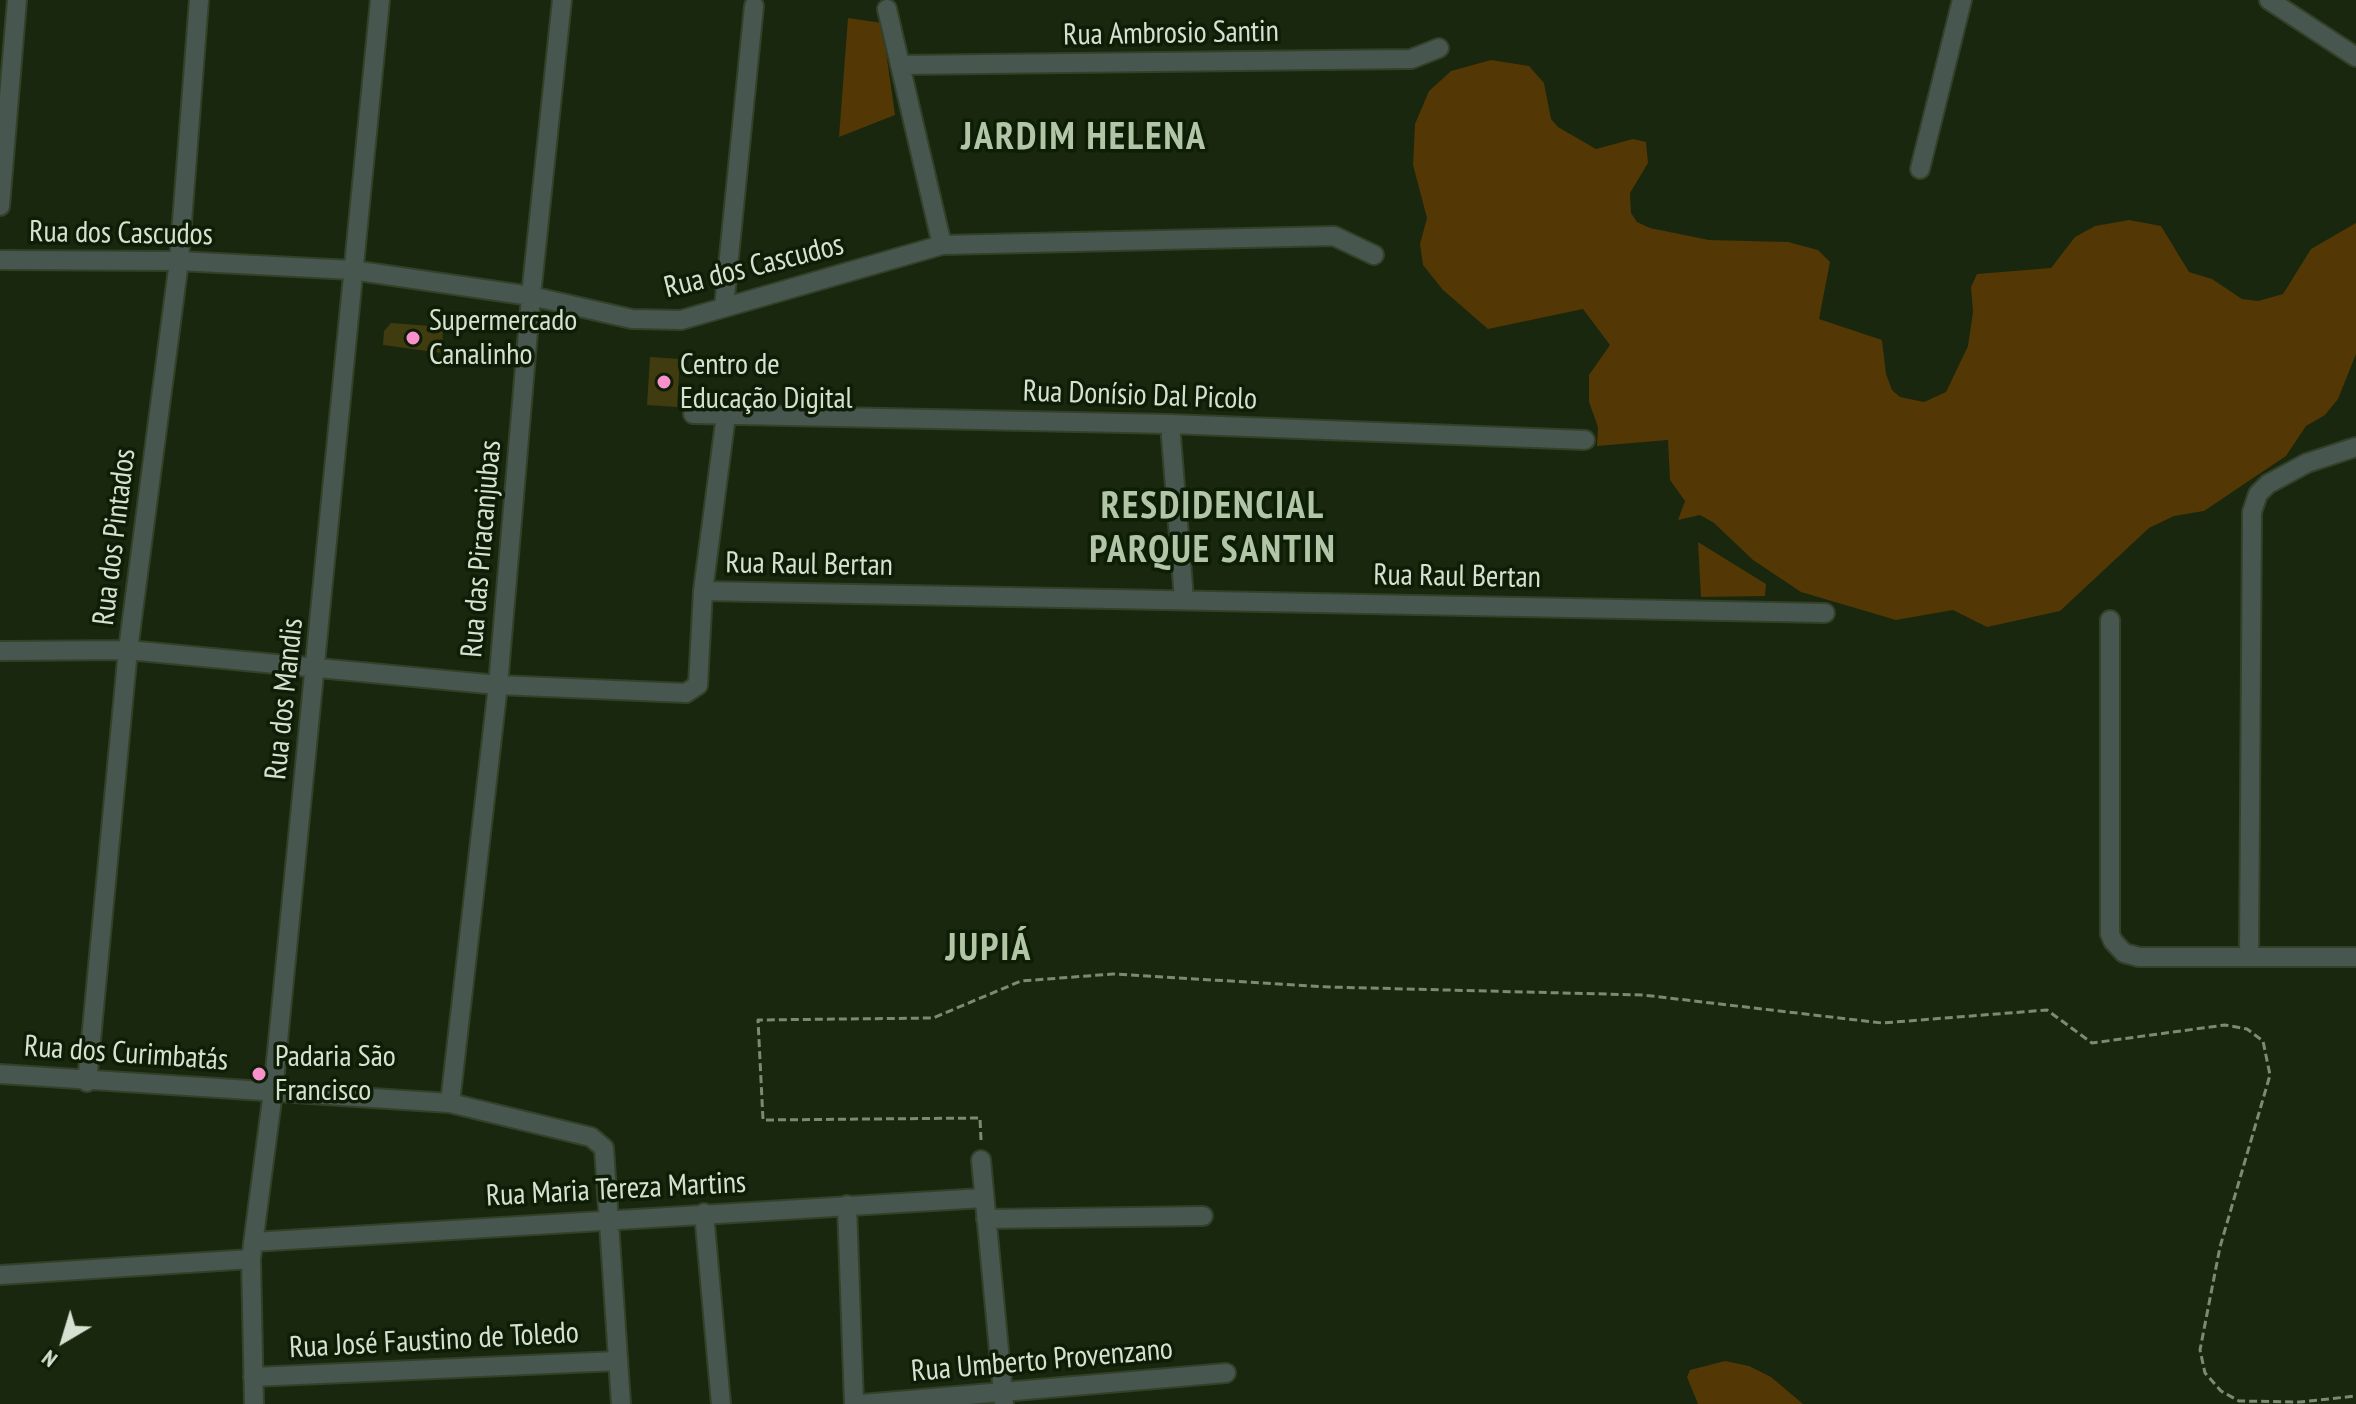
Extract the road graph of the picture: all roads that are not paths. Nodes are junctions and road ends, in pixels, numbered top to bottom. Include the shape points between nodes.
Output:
1 (17, 0) edge
2 (199, 0) edge
3 (380, 0) edge
4 (562, 0) edge
5 (1962, 0) edge
6 (2269, 0) edge
7 (754, 6) dead end
8 (2301, 8) edge
9 (887, 9) dead end
10 (1439, 48) dead end
11 (2356, 57) edge
12 (900, 65) junction
13 (1920, 169) dead end
14 (0, 206) edge
15 (942, 245) junction
16 (1374, 255) dead end
17 (0, 260) edge
18 (179, 261) junction
19 (352, 270) junction
20 (531, 296) junction
21 (724, 307) junction
22 (693, 414) dead end
23 (726, 415) junction
24 (1170, 424) junction
25 (1585, 440) dead end
26 (2356, 447) edge
27 (703, 591) junction
28 (1184, 599) junction
29 (1825, 613) dead end
30 (2110, 620) dead end
31 (128, 650) junction
32 (0, 651) edge
33 (316, 669) junction
34 (498, 685) junction
35 (2249, 957) junction
36 (2356, 957) edge
37 (0, 1074) edge
38 (87, 1082) junction
39 (273, 1092) junction
40 (450, 1103) junction
41 (981, 1160) road end
42 (983, 1198) junction
43 (847, 1205) junction
44 (704, 1213) junction
45 (1203, 1216) dead end
46 (609, 1218) junction
47 (986, 1219) junction
48 (252, 1250) junction
49 (0, 1275) edge
50 (618, 1361) junction
51 (1226, 1373) dead end
52 (253, 1377) junction
53 (1003, 1398) edge
54 (254, 1404) edge
55 (621, 1404) edge
56 (721, 1404) edge
57 (854, 1404) edge
58 (862, 1404) edge

1 - 14 street
2 - 18 street, Rua dos Pintados
3 - 19 street, Rua dos Mandis
4 - 20 street, Rua das Piracanjubas
5 - 13 street
6 - 8 street
7 - 21 street
8 - 11 street
9 - 12 street
10 - 12 street, Rua Ambrosio Santin via 1411,59
12 - 15 street
15 - 16 street, Rua dos Cascudos via 1334,236
15 - 21 street, Rua dos Cascudos
17 - 18 street, Rua dos Cascudos
18 - 19 street, Rua dos Cascudos
18 - 31 street, Rua dos Pintados
19 - 20 street, Rua dos Cascudos
19 - 33 street, Rua dos Mandis
20 - 21 street, Rua dos Cascudos via 632,319 681,320
20 - 34 street, Rua das Piracanjubas
22 - 23 street, Rua Donísio Dal Picolo
23 - 24 street, Rua Donísio Dal Picolo
23 - 27 street
24 - 25 street, Rua Donísio Dal Picolo
24 - 28 street
26 - 35 street via 2307,463 2268,484 2252,512
27 - 28 street, Rua Raul Bertan
27 - 34 street via 698,685 686,693
28 - 29 street, Rua Raul Bertan
30 - 35 street via 2110,934 2124,953 2139,957
31 - 32 street
31 - 33 street
31 - 38 street, Rua dos Pintados
33 - 34 street
33 - 39 street, Rua dos Mandis
34 - 40 street, Rua das Piracanjubas
35 - 36 street
37 - 38 street, Rua dos Curimbatás
38 - 39 street, Rua dos Curimbatás
39 - 40 street, Rua dos Curimbatás
39 - 48 street, Rua dos Mandis
40 - 46 street, Rua dos Curimbatás via 580,1133 604,1148
41 - 42 street
42 - 43 street, Rua Maria Tereza Martins
42 - 47 street
43 - 44 street, Rua Maria Tereza Martins
43 - 57 street
44 - 46 street, Rua Maria Tereza Martins
44 - 56 street
45 - 47 street
46 - 48 street, Rua Maria Tereza Martins
46 - 50 street
47 - 53 street
48 - 49 street, Rua Maria Tereza Martins
48 - 52 street, Rua dos Mandis
50 - 52 street, Rua José Faustino de Toledo
50 - 55 street
51 - 53 street, Rua Umberto Provenzano
52 - 54 street, Rua dos Mandis
53 - 58 street, Rua Umberto Provenzano

